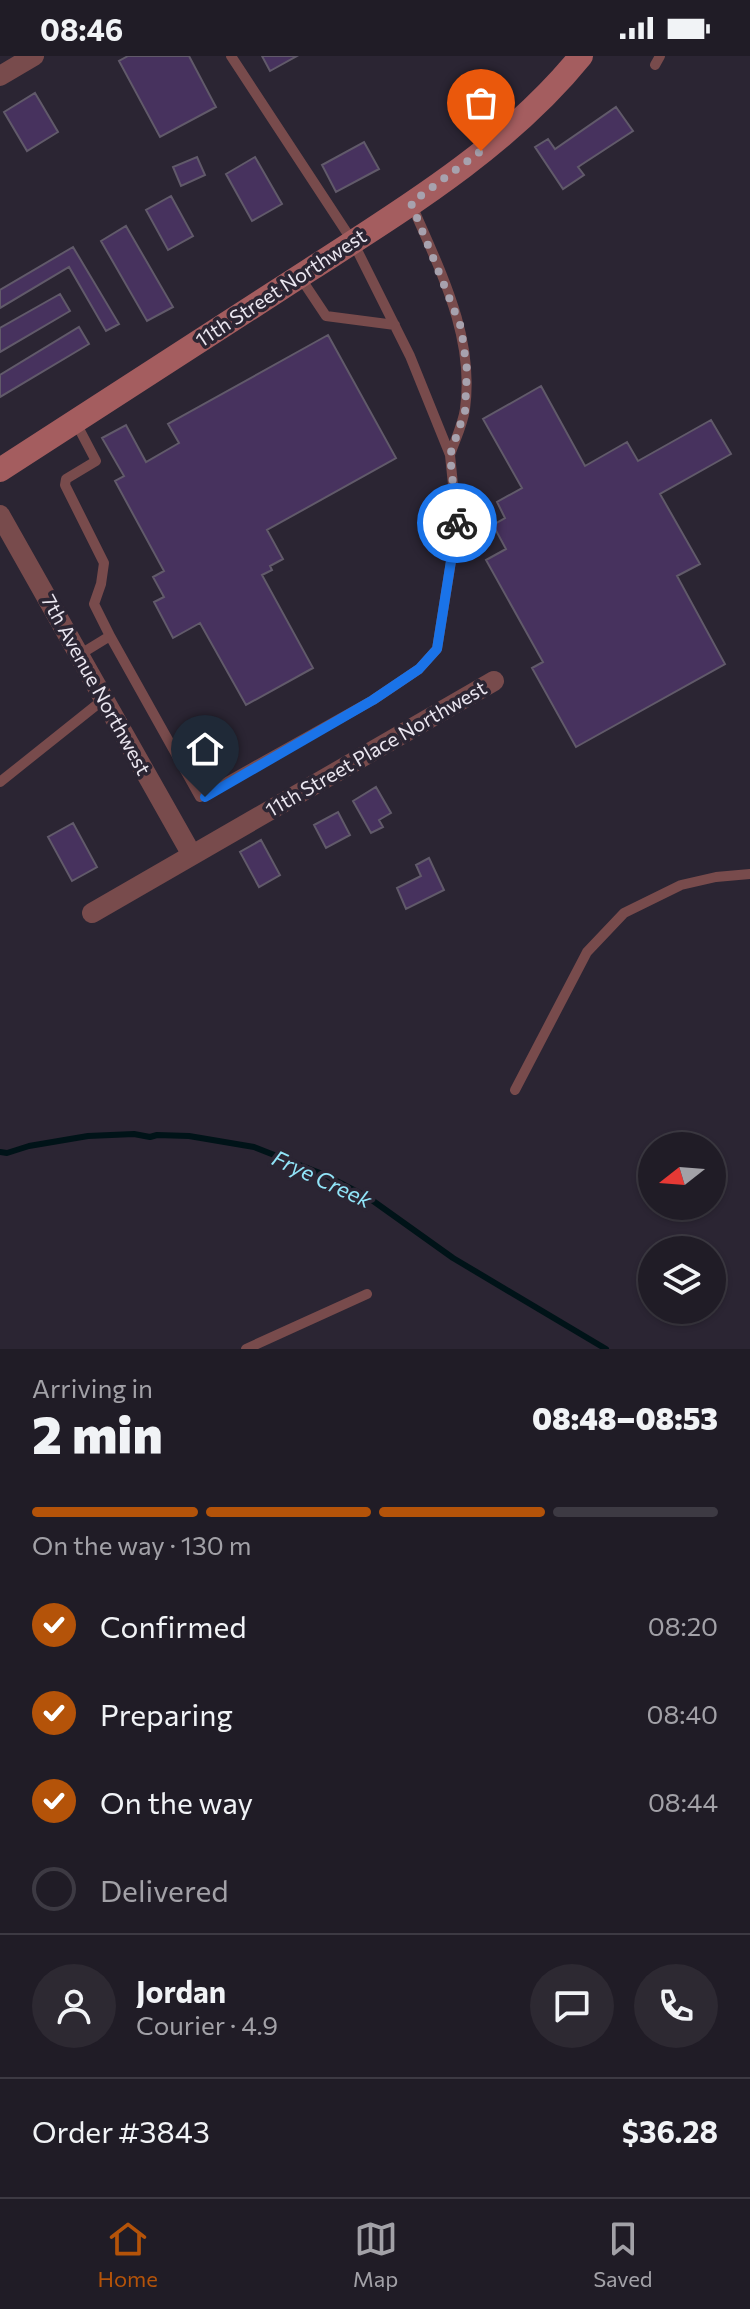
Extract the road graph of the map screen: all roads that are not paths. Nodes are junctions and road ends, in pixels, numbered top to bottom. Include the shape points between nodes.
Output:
1 (34, 56) edge
2 (231, 56) edge
3 (581, 56) edge
4 (0, 76) edge
5 (411, 203) junction
6 (353, 242) junction
7 (300, 277) junction
8 (395, 325) junction
9 (75, 421) junction
10 (450, 455) junction
11 (0, 470) edge
12 (0, 515) edge
13 (110, 636) junction
14 (79, 655) junction
15 (494, 681) dead end
16 (104, 699) junction
17 (0, 782) edge
18 (192, 855) junction
19 (750, 874) edge
20 (92, 913) dead end
21 (515, 1090) dead end
22 (367, 1294) dead end
23 (246, 1349) edge

1 - 4 street
2 - 6 lane
3 - 5 main road, 11th Street Northwest via 552,92
5 - 6 main road, 11th Street Northwest
5 - 10 lane via 461,327 465,411
6 - 7 main road, 11th Street Northwest
6 - 8 lane
7 - 8 lane via 326,316
7 - 9 main road, 11th Street Northwest
8 - 10 lane
9 - 11 main road, 11th Street Northwest
9 - 13 lane via 96,461 66,479 65,485 104,563 94,604
10 - 13 lane via 457,524 437,649 419,669 373,700 205,797 196,795
12 - 14 street, 7th Avenue Northwest
13 - 14 lane
14 - 16 street, 7th Avenue Northwest
15 - 18 street, 11th Street Place Northwest
16 - 17 lane
16 - 18 street, 7th Avenue Northwest
18 - 20 street, 11th Street Place Northwest
19 - 21 lane via 681,885 624,913 587,952
22 - 23 lane

